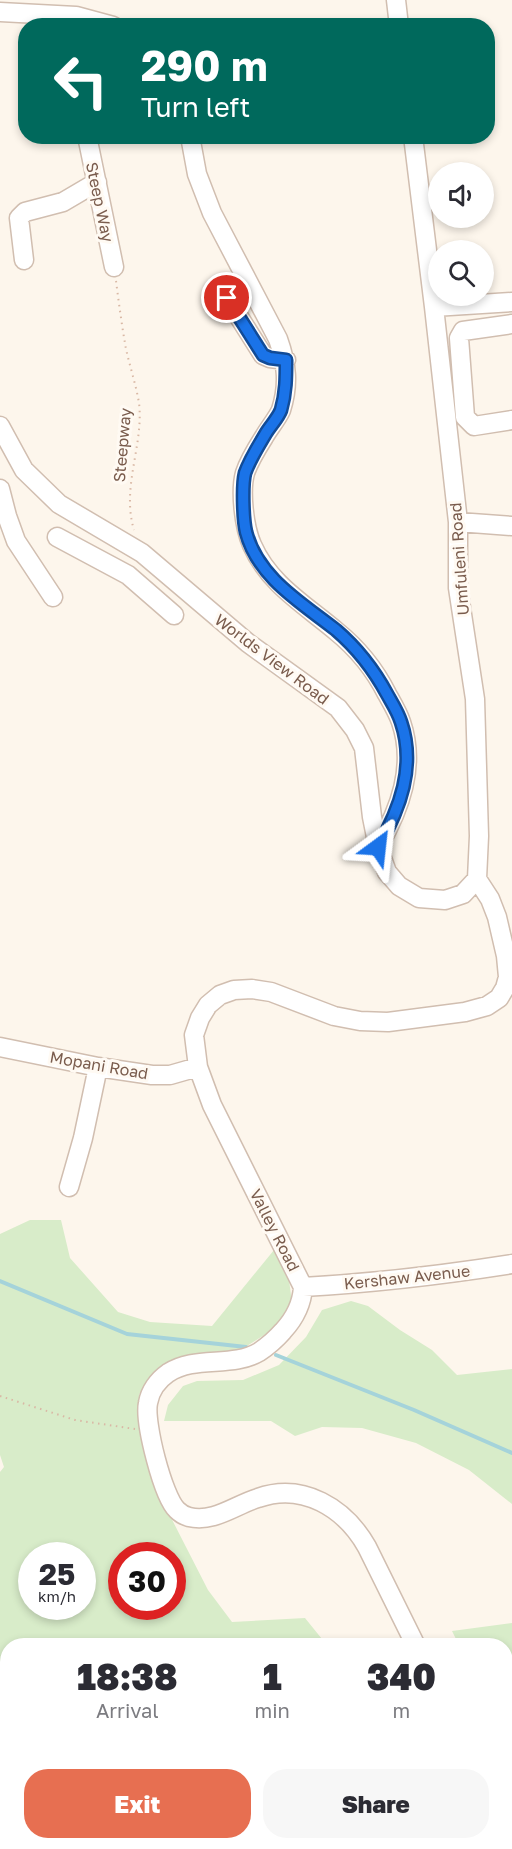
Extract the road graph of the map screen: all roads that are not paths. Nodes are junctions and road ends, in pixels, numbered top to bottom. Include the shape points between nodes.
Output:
1 (396, 0) edge
2 (0, 12) edge
3 (83, 18) edge
4 (398, 18) edge
5 (89, 144) edge
6 (191, 144) edge
7 (414, 144) edge
8 (97, 182) junction
9 (24, 260) dead end
10 (114, 267) road end
11 (227, 298) dead end
12 (512, 302) edge
13 (434, 307) junction
14 (512, 324) edge
15 (286, 360) junction
16 (512, 420) edge
17 (3, 433) edge
18 (0, 459) edge
19 (0, 489) edge
20 (458, 522) junction
21 (512, 526) edge
22 (57, 537) dead end
23 (141, 553) junction
24 (128, 575) junction
25 (53, 597) dead end
26 (174, 615) dead end
27 (378, 847) junction
28 (477, 879) junction
29 (0, 1047) edge
30 (99, 1067) junction
31 (198, 1067) junction
32 (69, 1187) dead end
33 (512, 1264) edge
34 (303, 1287) junction
35 (412, 1638) edge

1 - 4 street
2 - 3 street
5 - 8 street, Steep Way
6 - 15 street via 197,174 212,213
7 - 13 street, Umfuleni Road
8 - 9 street via 63,202 25,212 19,218
8 - 10 street, Steep Way
11 - 15 street via 263,355
12 - 13 street
13 - 20 street, Umfuleni Road
14 - 16 street via 463,331 459,338 465,417 474,426
15 - 27 street via 286,390 280,412 245,475 246,531 257,558 276,583 338,632 377,675 400,721 407,759 403,796
17 - 18 street
17 - 23 street, Worlds View Road via 24,470 59,504
19 - 25 street via 16,541
20 - 21 street
20 - 28 street, Umfuleni Road via 458,588 475,699 478,752
22 - 24 street
23 - 24 street
23 - 27 street, Worlds View Road via 248,642 338,708 364,748
24 - 26 street
27 - 28 street, Worlds View Road via 387,872 399,886 419,898 445,900 463,894
28 - 31 street, Valley Road via 490,899 507,956 508,977 500,998 465,1012 388,1022 334,1016 271,992 234,990 220,995 200,1018 194,1035
29 - 30 street, Mopani Road
30 - 31 street, Mopani Road via 152,1075 170,1075
30 - 32 street
31 - 34 street, Valley Road via 212,1105
33 - 34 street, Kershaw Avenue via 425,1277
34 - 35 street, Valley Road via 299,1308 290,1324 258,1353 189,1364 163,1376 154,1387 147,1417 168,1497 176,1510 202,1519 277,1493 293,1493 330,1505 358,1532

